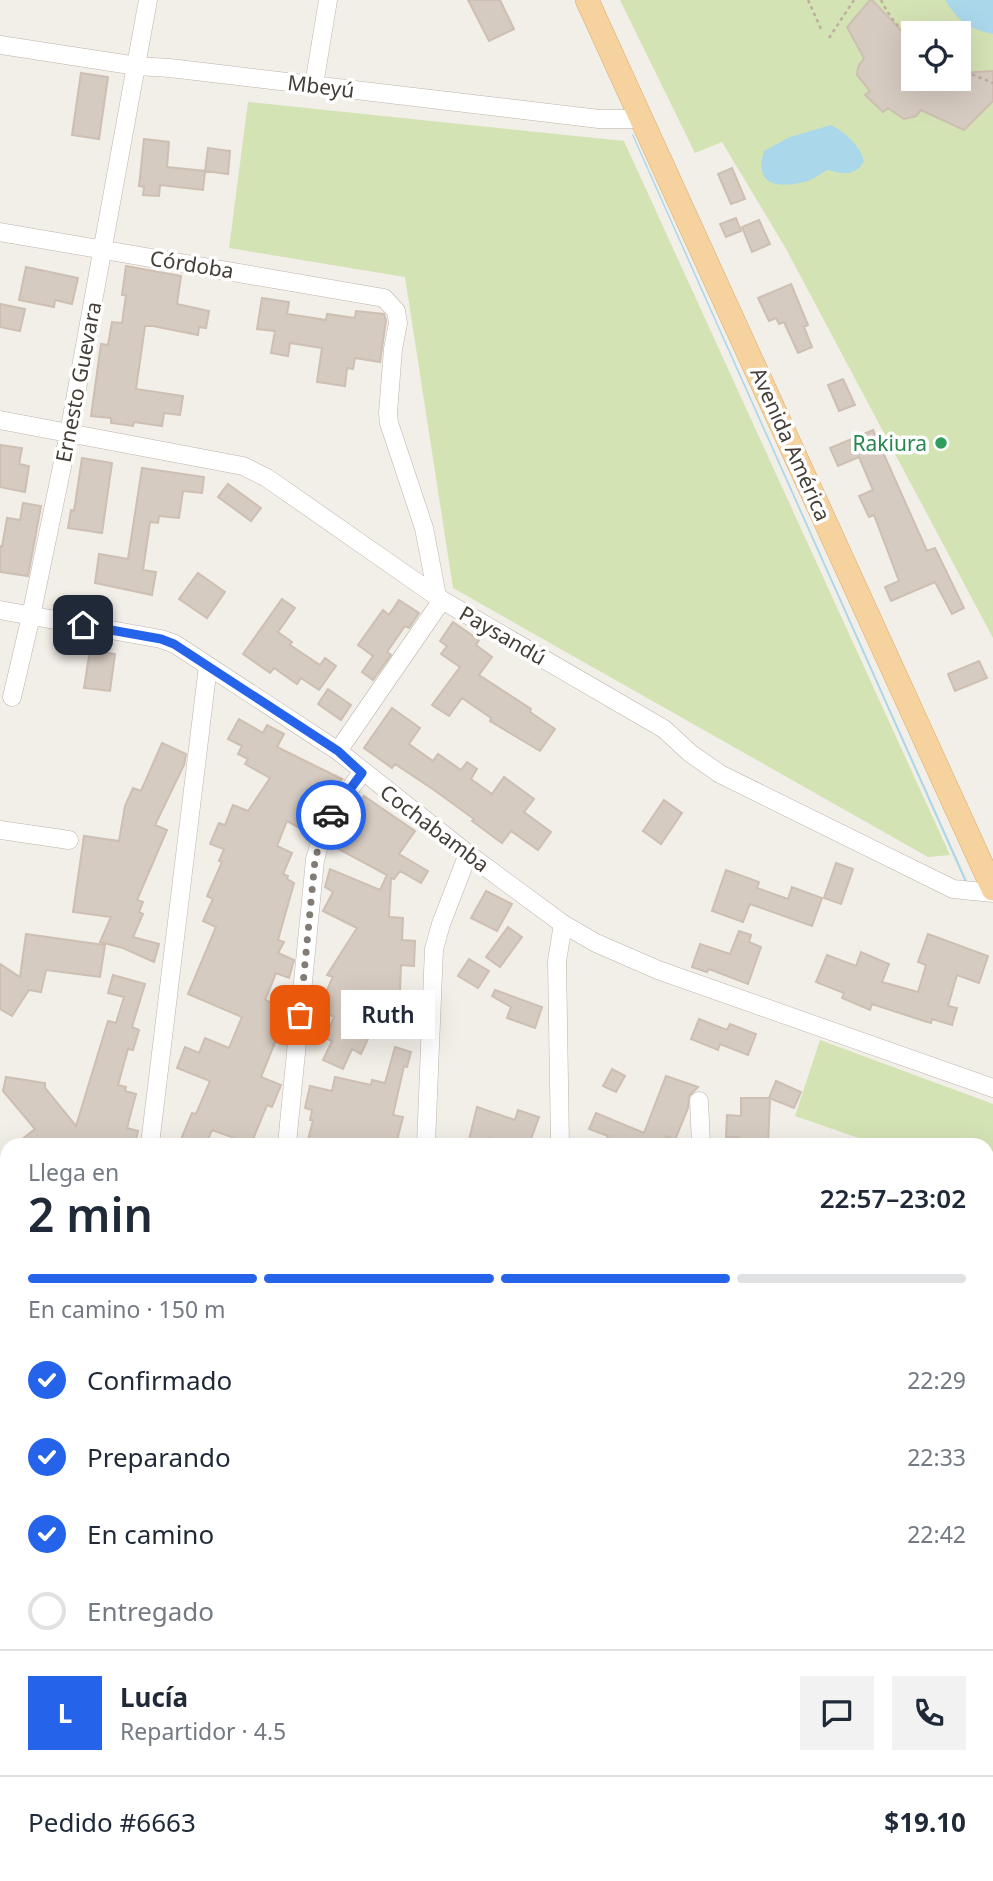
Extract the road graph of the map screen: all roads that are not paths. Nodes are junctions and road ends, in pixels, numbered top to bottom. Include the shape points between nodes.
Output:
1 (148, 0) edge
2 (328, 0) edge
3 (587, 0) edge
4 (0, 45) edge
5 (137, 66) junction
6 (314, 85) junction
7 (643, 119) junction
8 (0, 232) edge
9 (103, 250) junction
10 (0, 420) edge
11 (68, 433) junction
12 (440, 598) junction
13 (0, 610) edge
14 (32, 616) junction
15 (208, 666) junction
16 (12, 697) dead end
17 (338, 751) junction
18 (362, 773) junction
19 (0, 830) edge
20 (69, 840) dead end
21 (468, 853) junction
22 (993, 891) edge
23 (563, 924) junction
24 (993, 1088) edge
25 (699, 1101) dead end
26 (151, 1138) edge
27 (288, 1138) edge
28 (426, 1138) edge
29 (560, 1138) edge
30 (701, 1138) edge

1 - 5 street, Ernesto Guevara
2 - 6 street
3 - 7 main road, Avenida América
4 - 5 street, Mbeyú
5 - 6 street, Mbeyú
5 - 9 street, Ernesto Guevara
6 - 7 street, Mbeyú via 599,119
7 - 22 main road, Avenida América
8 - 9 street, Córdoba
9 - 11 street, Ernesto Guevara
9 - 12 street, Córdoba via 384,298 397,311 389,423 424,527
10 - 11 street, Paysandú
11 - 12 street, Paysandú via 243,466
11 - 14 street, Ernesto Guevara
12 - 17 street
12 - 22 street, Paysandú via 664,729 731,780 953,889
13 - 14 street, Cochabamba
14 - 15 street, Cochabamba via 161,639
14 - 16 street, Ernesto Guevara
15 - 17 street, Cochabamba
15 - 26 street
17 - 18 street, Cochabamba
18 - 21 street, Cochabamba
18 - 27 street via 335,807 315,860
19 - 20 street
21 - 23 street, Cochabamba
21 - 28 street via 434,950
23 - 24 street, Cochabamba via 625,958
23 - 29 street via 557,961
25 - 30 street

